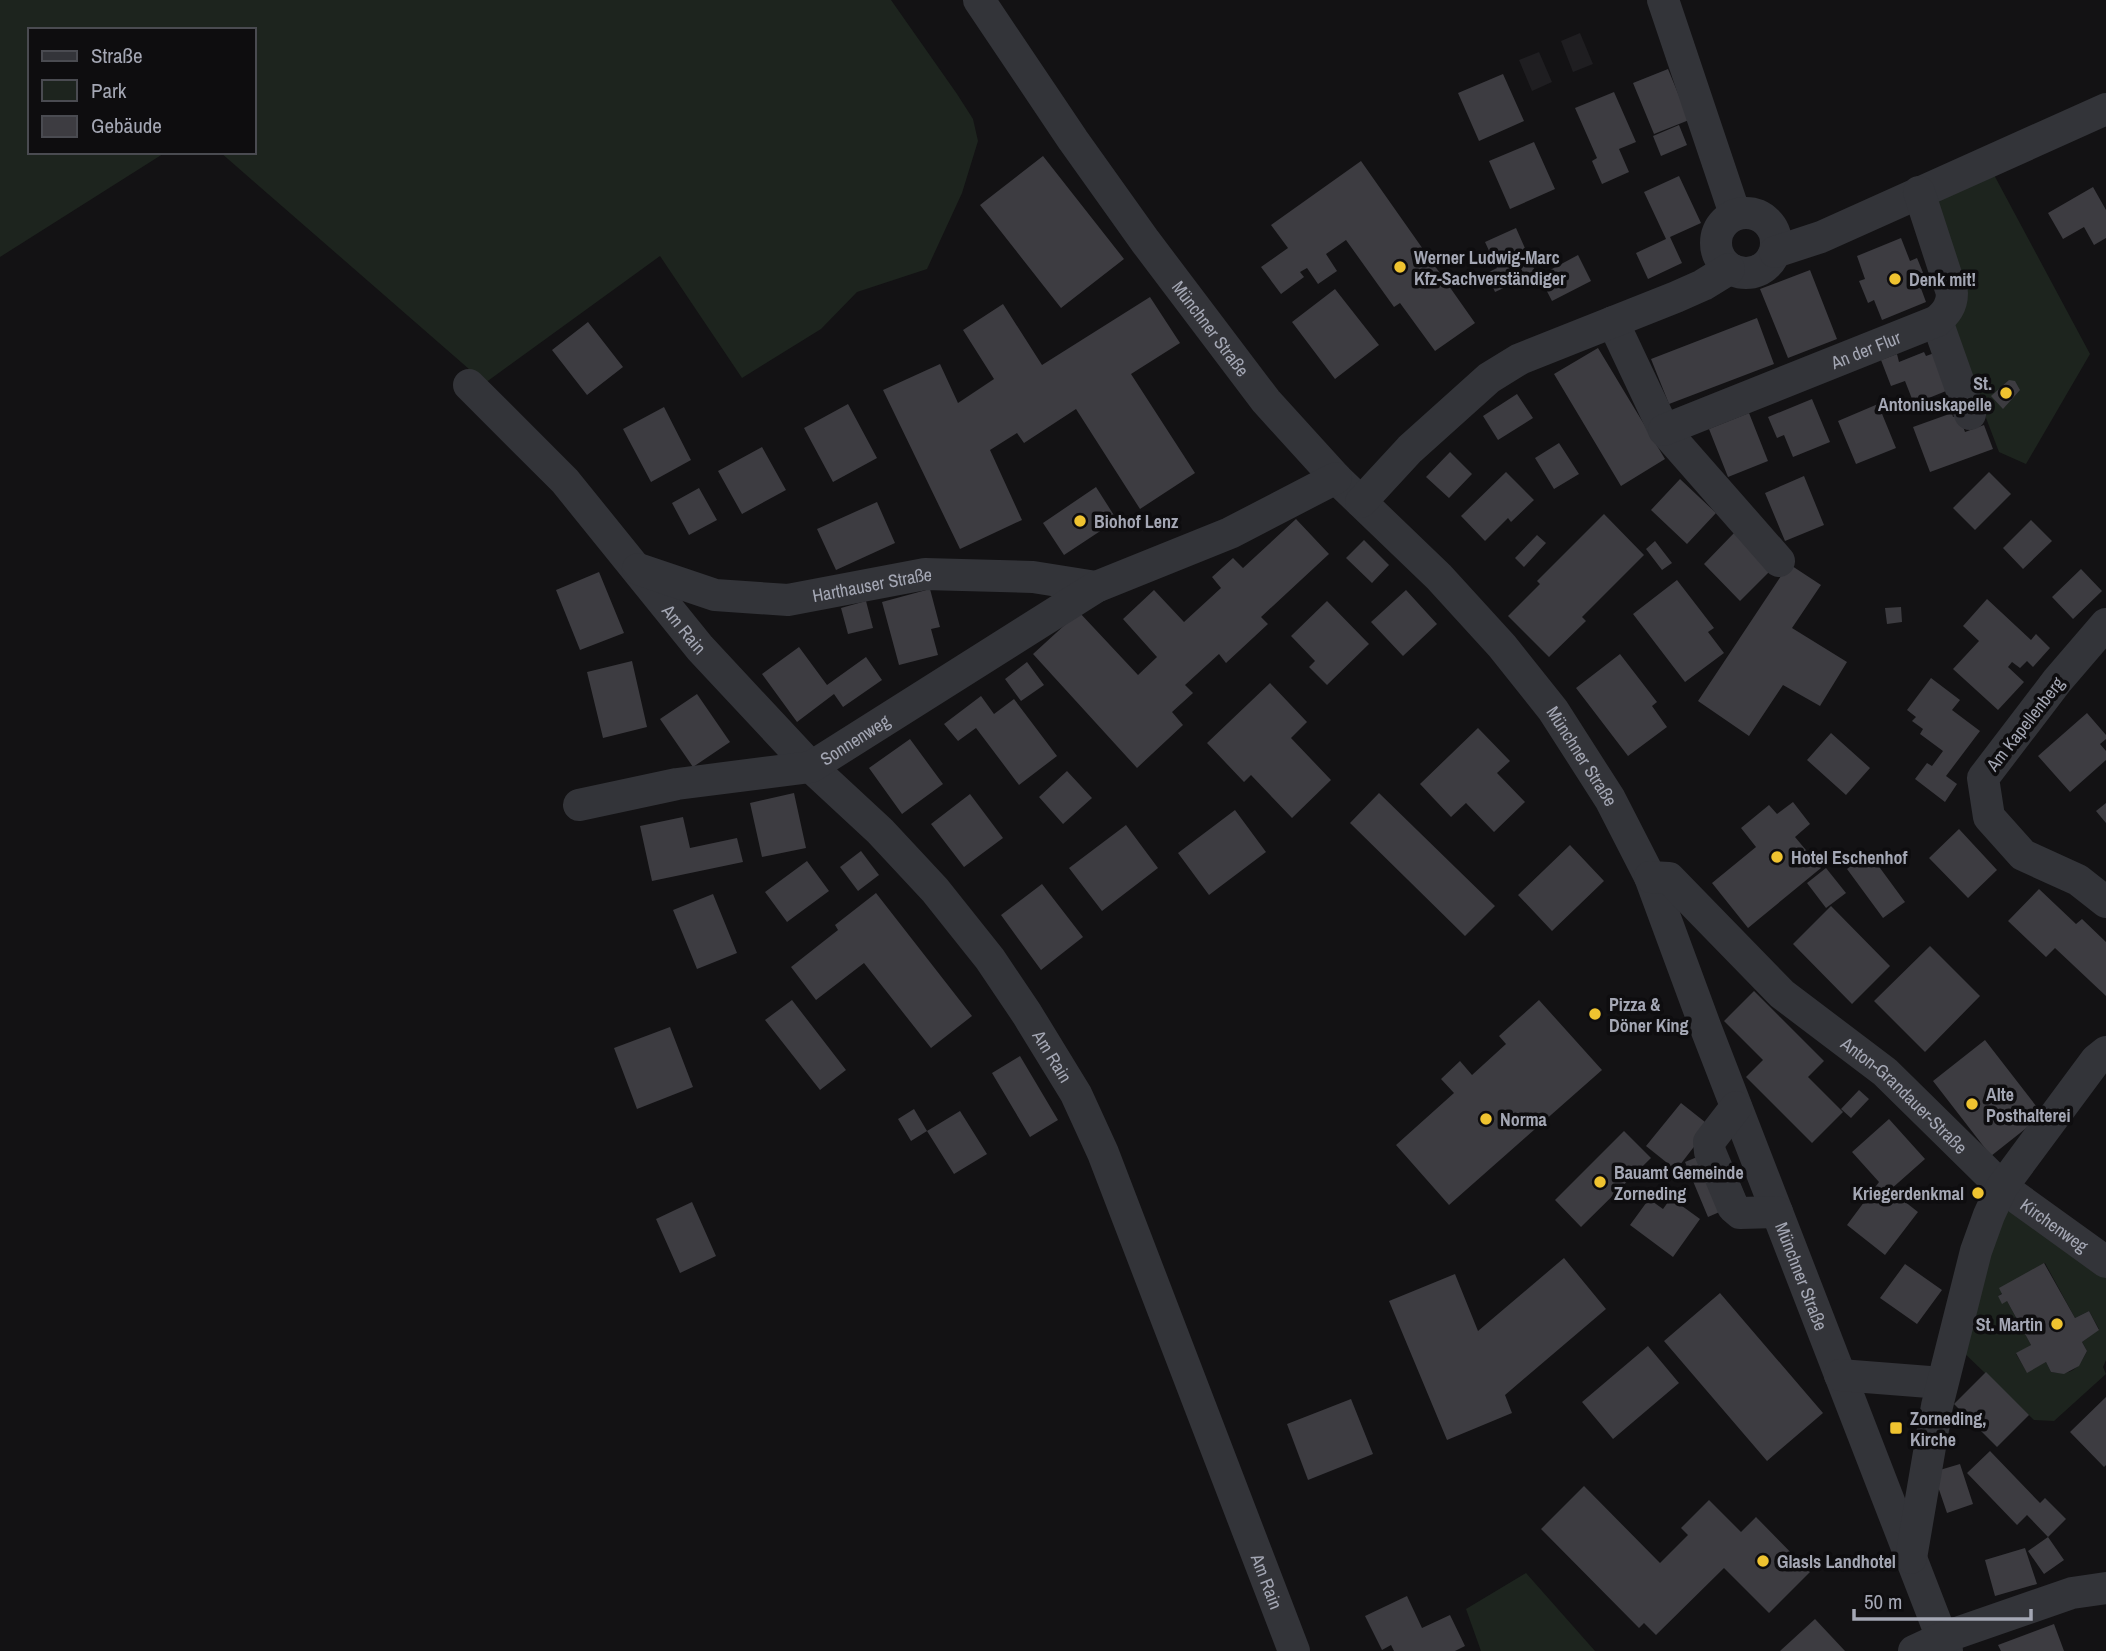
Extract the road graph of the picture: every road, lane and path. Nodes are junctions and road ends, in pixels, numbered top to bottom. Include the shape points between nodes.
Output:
1 (979, 0) edge
2 (1663, 0) edge
3 (2106, 109) edge
4 (1919, 192) junction
5 (1735, 214) junction
6 (1775, 252) junction
7 (1729, 269) junction
8 (1937, 321) junction
9 (1613, 322) junction
10 (470, 385) dead end
11 (1970, 414) dead end
12 (1664, 430) junction
13 (1336, 478) junction
14 (1361, 502) junction
15 (1779, 561) dead end
16 (638, 569) junction
17 (1096, 587) junction
18 (2106, 624) edge
19 (811, 767) junction
20 (579, 805) dead end
21 (1650, 877) junction
22 (2106, 902) edge
23 (2106, 1052) edge
24 (2002, 1187) junction
25 (2106, 1262) edge
26 (1840, 1375) junction
27 (1942, 1383) junction
28 (1910, 1560) junction
29 (2106, 1588) edge
30 (1934, 1647) edge
31 (1294, 1651) edge

1 - 13 street, Münchner Straße via 1145,240 1266,401
2 - 5 street
3 - 4 street
4 - 6 street via 1821,237
4 - 8 street via 1952,293 1949,308
5 - 6 street via 1746,212 1767,221 1774,230
5 - 7 street via 1716,235 1717,254
6 - 7 street via 1756,272
7 - 9 street via 1703,285
8 - 11 street
8 - 12 street, An der Flur
9 - 12 street
9 - 14 street via 1520,359 1489,378 1410,449
10 - 16 street via 565,481
12 - 15 street
13 - 14 street, Münchner Straße
13 - 17 street via 1230,533
14 - 21 street, Münchner Straße via 1439,577 1533,684 1594,771
16 - 17 street, Harthauser Straße via 715,596 788,600 925,574 1032,577
16 - 19 street, Am Rain via 700,648
17 - 19 street, Sonnenweg
18 - 22 street, Am Kapellenberg via 1983,778 1989,817 2022,855 2078,880
19 - 20 street, Sonnenweg via 677,784
19 - 31 street, Am Rain via 935,890 990,959 1076,1094 1103,1153
21 - 24 street, Anton-Grandauer-Straße via 1669,878 1782,993 1885,1072
21 - 26 street, Münchner Straße
23 - 24 street via 2096,1060 2068,1110
24 - 25 street, Kirchenweg
24 - 27 street via 1976,1251
26 - 27 street
26 - 28 street, Münchner Straße
27 - 28 street
28 - 30 street, Münchner Straße
29 - 30 street via 2072,1593

